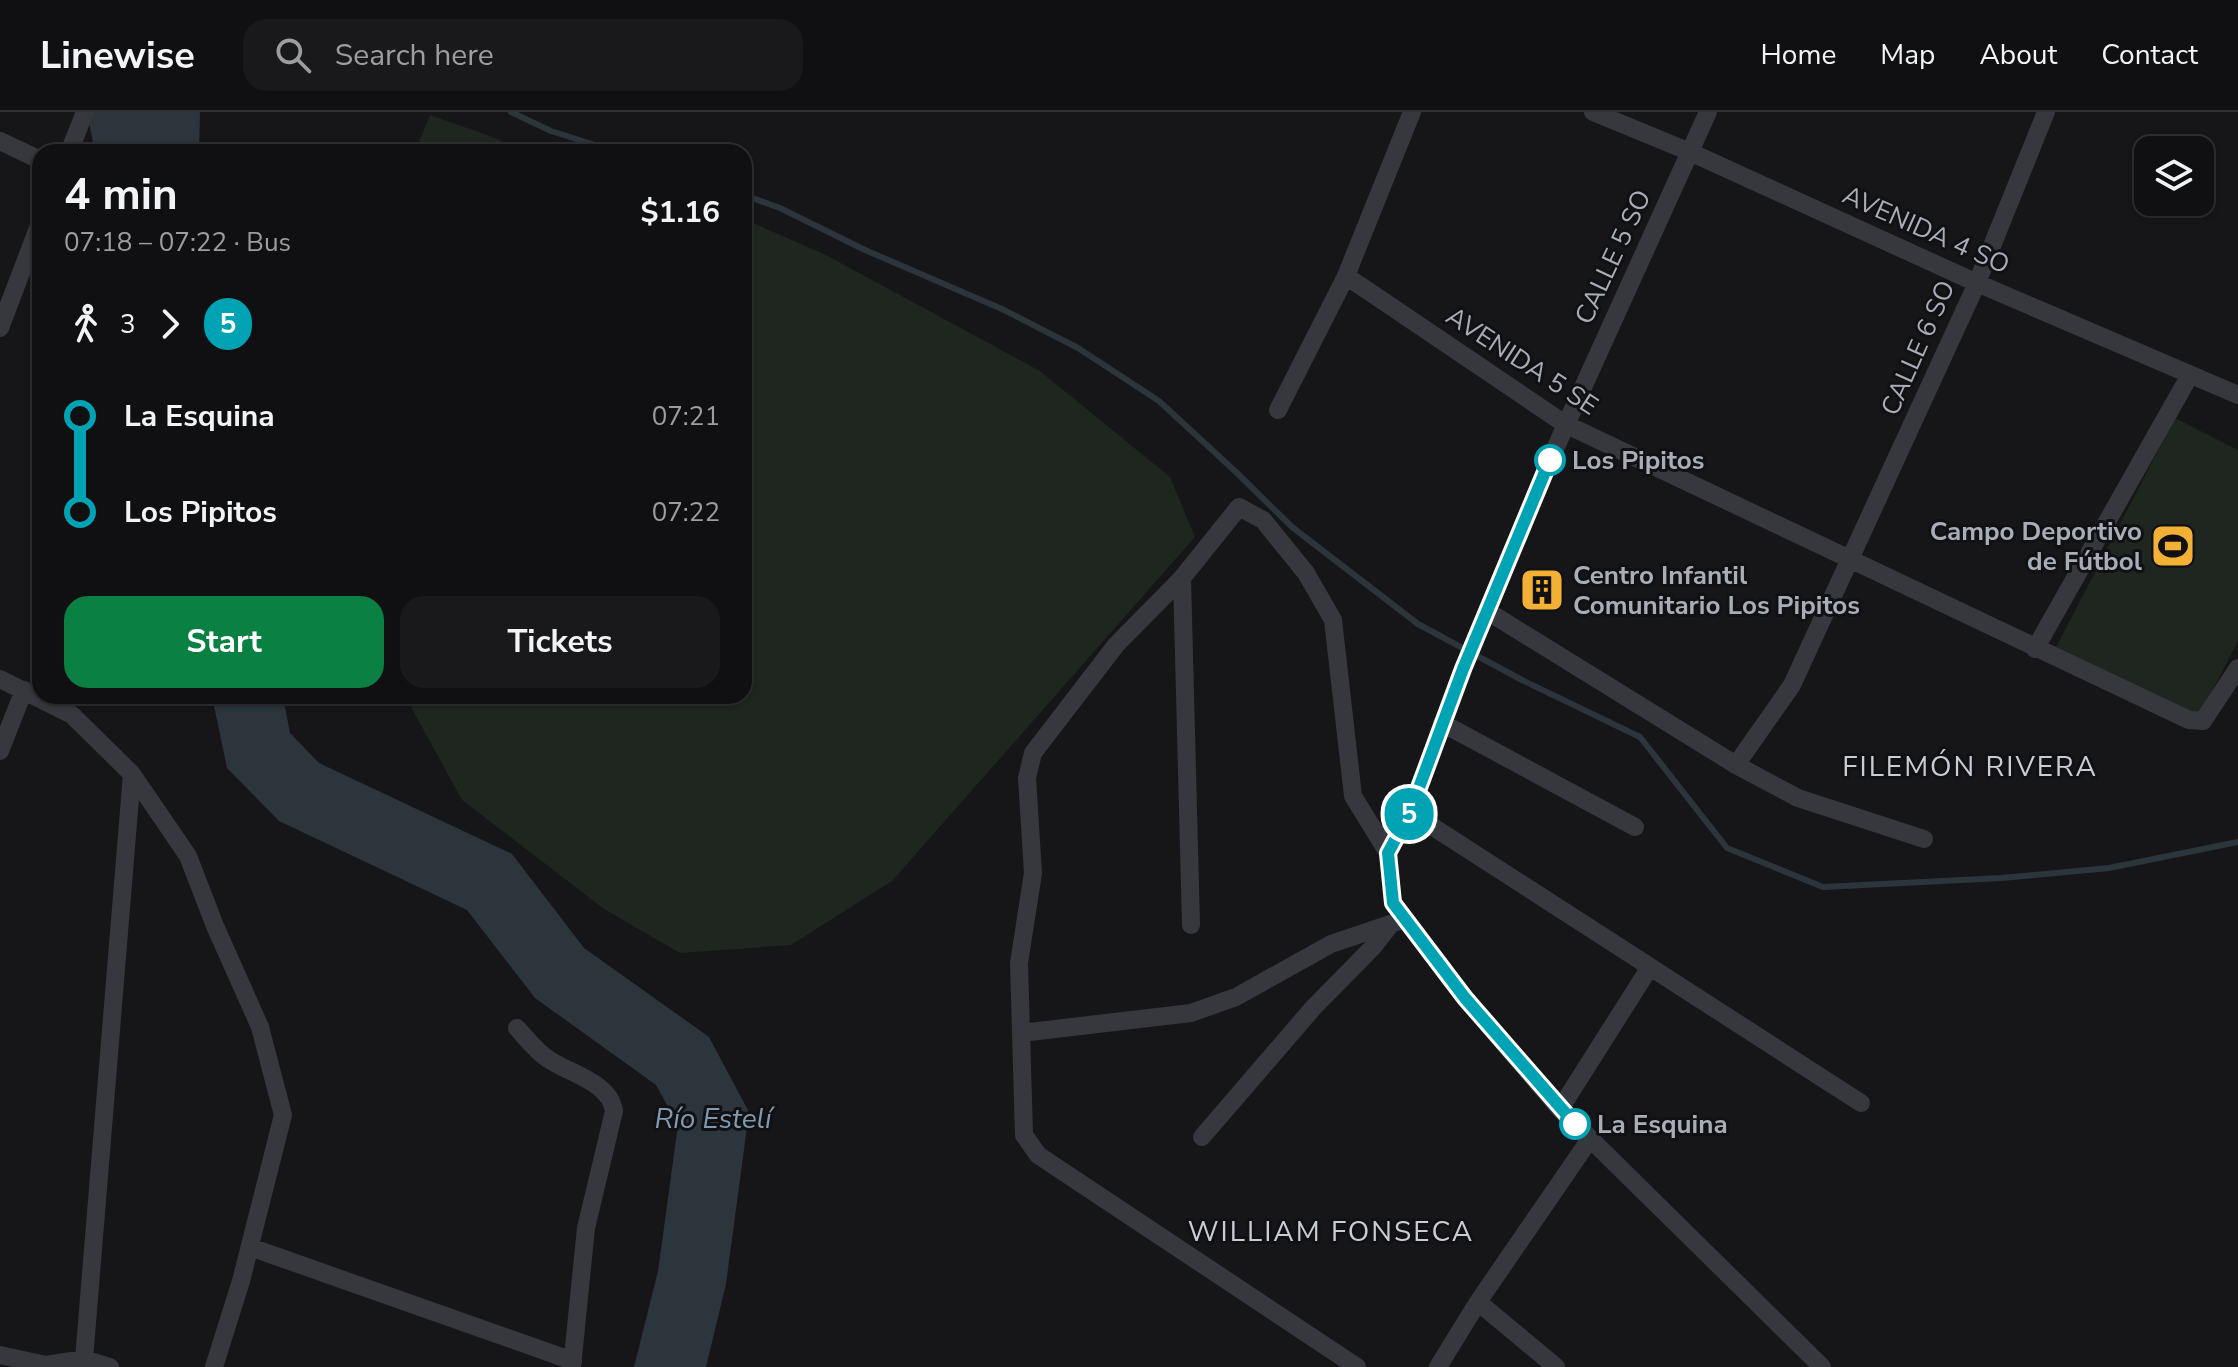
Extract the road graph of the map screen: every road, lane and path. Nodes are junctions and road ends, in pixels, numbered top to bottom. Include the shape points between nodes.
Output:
1 (85, 112) edge
2 (1412, 112) edge
3 (1593, 112) edge
4 (1708, 112) edge
5 (2046, 112) edge
6 (0, 141) edge
7 (72, 144) edge
8 (1690, 152) junction
9 (32, 156) edge
10 (32, 244) edge
11 (1346, 276) junction
12 (1977, 283) junction
13 (0, 328) edge
14 (2190, 375) junction
15 (2238, 395) edge
16 (1278, 410) dead end
17 (1565, 424) junction
18 (1851, 558) junction
19 (1182, 578) junction
20 (1487, 611) junction
21 (2035, 649) junction
22 (2238, 668) edge
23 (0, 679) edge
24 (24, 690) junction
25 (32, 694) edge
26 (51, 704) edge
27 (1442, 723) junction
28 (0, 751) edge
29 (1736, 765) junction
30 (132, 774) junction
31 (1410, 812) junction
32 (1635, 827) dead end
33 (1924, 839) dead end
34 (1388, 853) junction
35 (1398, 921) junction
36 (1191, 925) dead end
37 (1650, 967) junction
38 (517, 1028) dead end
39 (1021, 1033) junction
40 (1861, 1103) dead end
41 (1560, 1109) junction
42 (1202, 1137) dead end
43 (1590, 1139) junction
44 (250, 1247) junction
45 (1478, 1302) junction
46 (0, 1355) edge
47 (84, 1359) junction
48 (573, 1364) edge
49 (46, 1366) edge
50 (110, 1367) edge
51 (214, 1367) edge
52 (1357, 1367) edge
53 (1438, 1367) edge
54 (1556, 1367) edge
55 (1822, 1367) edge

1 - 7 street
2 - 11 street
3 - 8 street, AVENIDA 4 SO
4 - 8 street, CALLE 5 SO
5 - 12 street, CALLE 6 SO
6 - 9 street
8 - 12 street, AVENIDA 4 SO
8 - 17 street, CALLE 5 SO
10 - 13 street
11 - 16 street
11 - 17 street, AVENIDA 5 SE
12 - 14 street, AVENIDA 4 SO
12 - 18 street, CALLE 6 SO
14 - 15 street, AVENIDA 4 SO
14 - 21 street
17 - 18 street, AVENIDA 5 SE
17 - 20 street, CALLE 5 SO
18 - 21 street, AVENIDA 5 SE
18 - 29 street, CALLE 6 SO via 1792,685
19 - 34 street via 1239,507 1263,520 1306,573 1333,620 1353,796
19 - 36 street
19 - 39 street via 1116,645 1033,753 1027,778 1033,873 1019,963
20 - 27 street, CALLE 5 SO
20 - 29 street
21 - 22 street, AVENIDA 5 SE via 2189,720 2203,721
23 - 24 street
24 - 25 street
24 - 28 street
26 - 30 street via 72,715
27 - 31 street, CALLE 5 SO
27 - 32 street
29 - 33 street via 1798,798
30 - 44 street via 188,856 260,1027 283,1115
30 - 47 street
31 - 34 street, CALLE 5 SO
31 - 37 street
34 - 35 street
35 - 39 street via 1331,944 1236,997 1191,1013
35 - 41 street
35 - 42 street via 1313,1008
37 - 40 street
37 - 41 street
38 - 48 street via 544,1057 602,1089 613,1101 586,1228
39 - 52 street via 1024,1135 1038,1155
41 - 43 street
43 - 45 street
43 - 55 street
44 - 48 street
44 - 51 street
45 - 53 street
45 - 54 street
46 - 49 street
47 - 49 street
47 - 50 street

